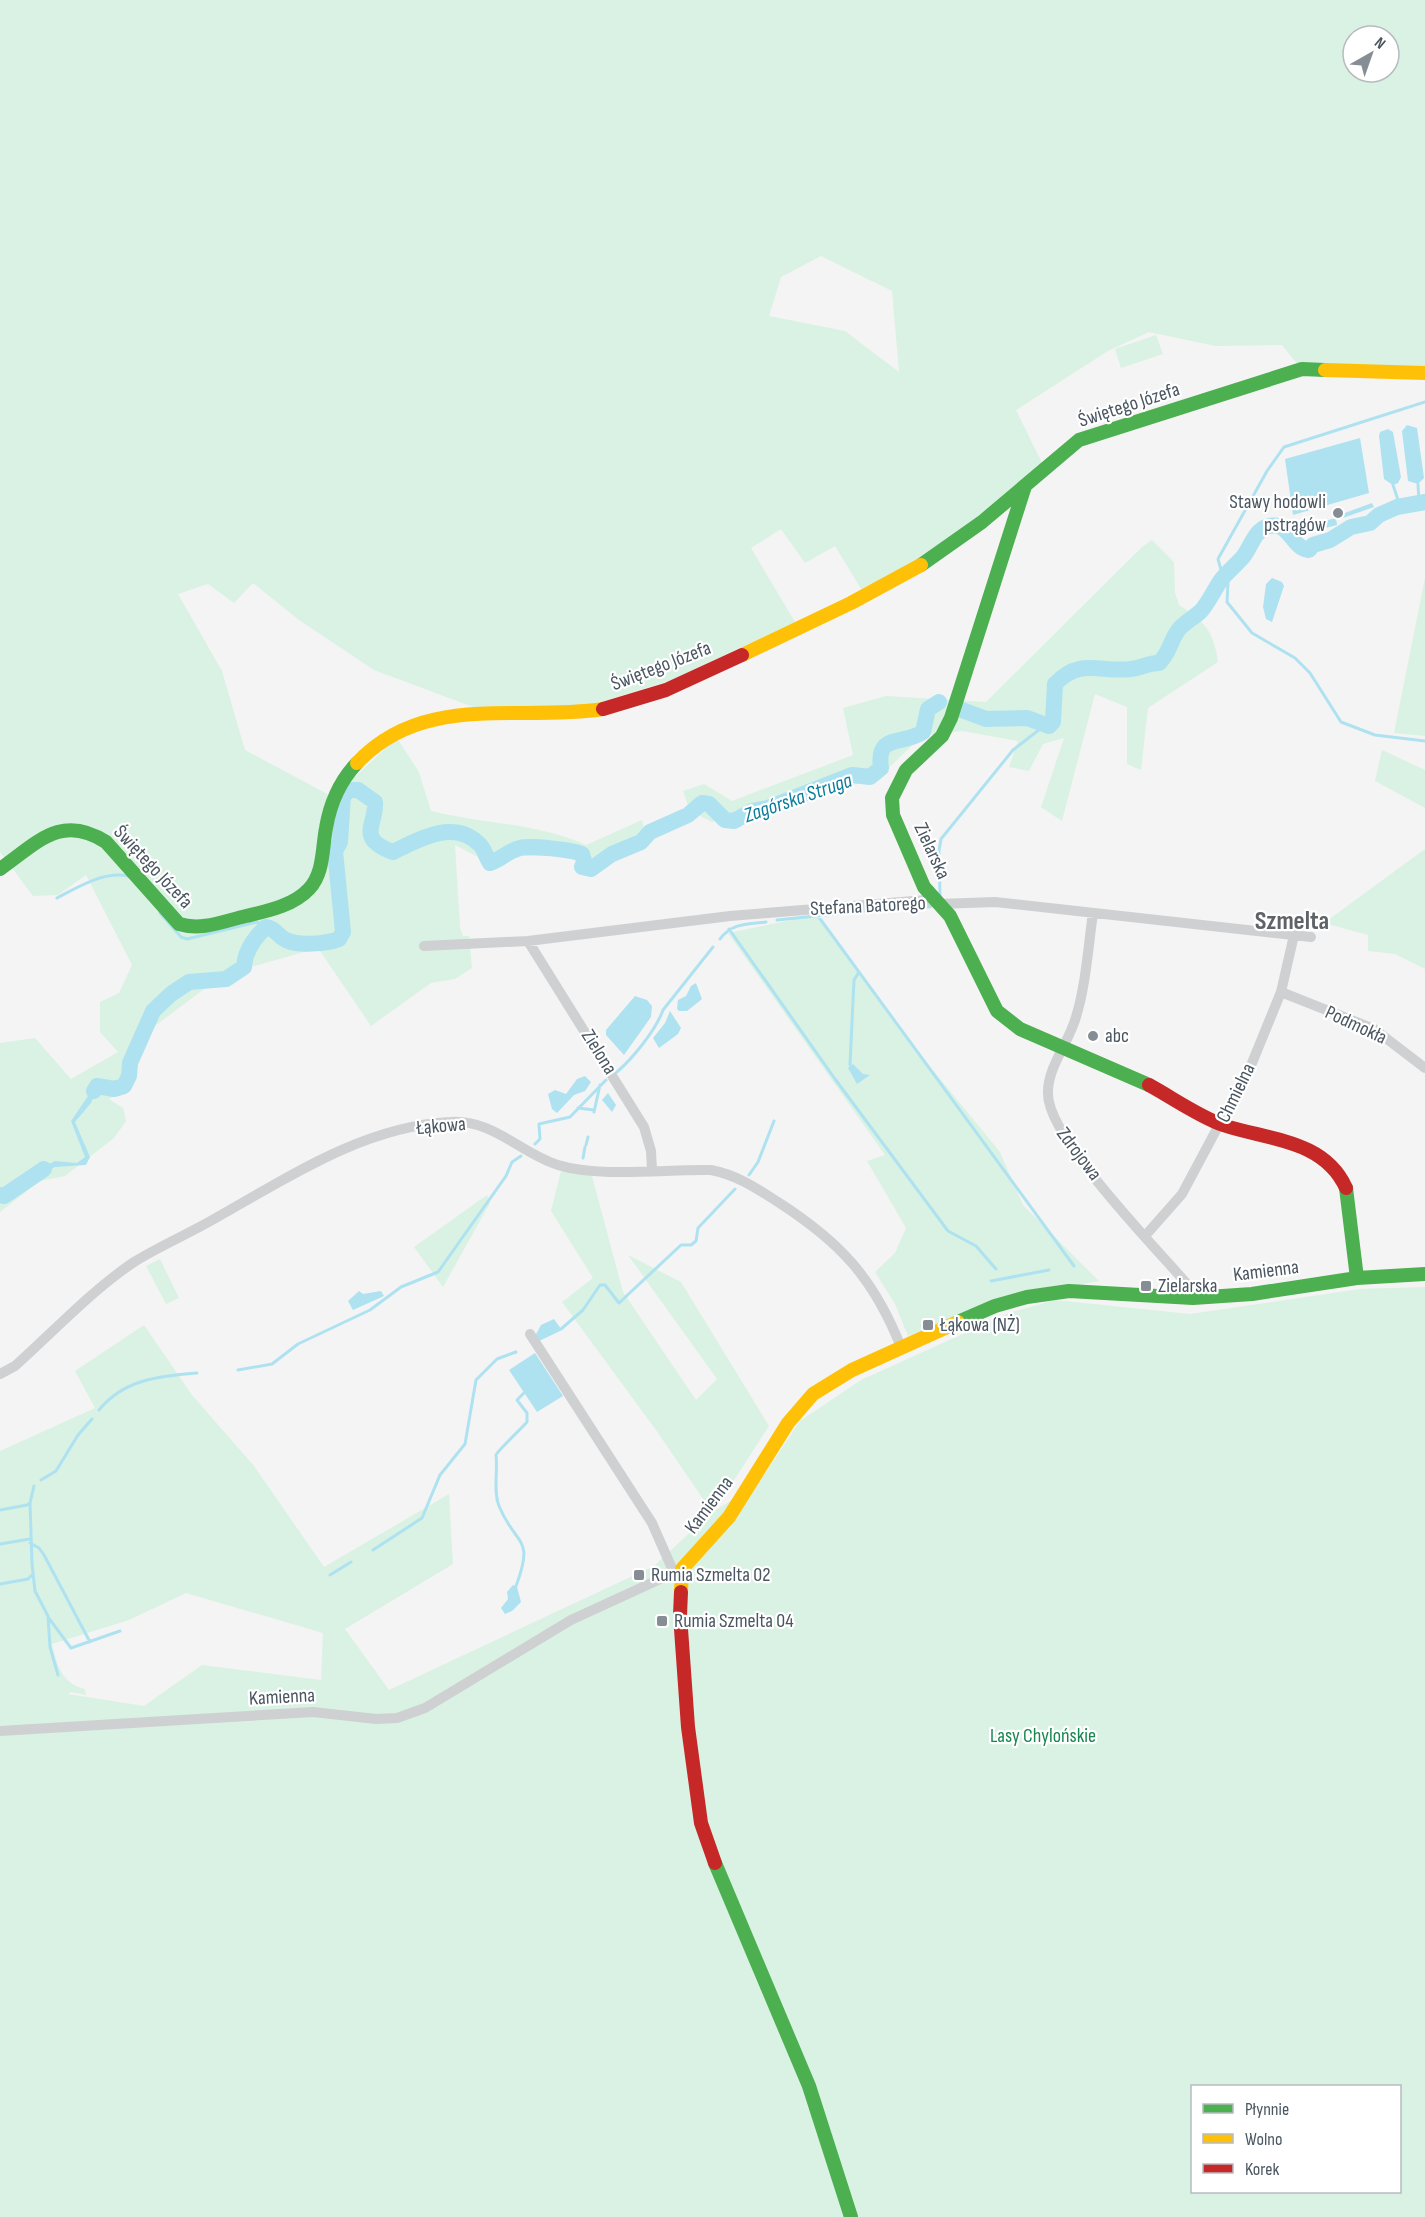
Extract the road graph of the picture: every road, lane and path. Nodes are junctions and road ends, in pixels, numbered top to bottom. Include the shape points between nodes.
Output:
1 (1425, 373) edge
2 (1026, 486) junction
3 (0, 869) edge
4 (938, 904) junction
5 (1093, 913) junction
6 (1294, 935) junction
7 (1311, 937) dead end
8 (528, 941) junction
9 (424, 946) dead end
10 (1281, 992) junction
11 (1064, 1046) junction
12 (1425, 1068) edge
13 (1221, 1124) junction
14 (652, 1170) junction
15 (1145, 1236) junction
16 (1425, 1274) edge
17 (1357, 1278) junction
18 (1193, 1298) junction
19 (530, 1334) dead end
20 (901, 1347) junction
21 (0, 1374) edge
22 (678, 1571) junction
23 (0, 1731) edge
24 (851, 2217) edge

1 - 2 street, Świętego Józefa via 1302,369 1079,440
2 - 3 street, Świętego Józefa via 950,546 911,570 680,684 613,707 550,712 475,710 431,719 395,733 346,774 331,803 319,872 302,894 276,908 202,926 178,924 106,842 81,828 58,831 42,839
2 - 4 street, Zielarska via 951,718 942,736 906,770 892,798 893,815 924,887
4 - 5 street, Stefana Batorego via 995,902
4 - 8 street, Stefana Batorego via 926,900 818,907
4 - 11 street, Zielarska via 950,916 997,1011 1020,1029
5 - 6 street, Stefana Batorego
5 - 11 street, Zdrojowa via 1083,988
6 - 7 street, Stefana Batorego
6 - 10 street, Chmielna
8 - 9 street, Stefana Batorego
8 - 14 street, Zielona via 639,1117 651,1151
10 - 12 street, Podmokła via 1374,1029
10 - 13 street, Chmielna
11 - 13 street, Zielarska via 1132,1076
11 - 15 street, Zdrojowa via 1050,1076 1048,1094 1057,1126 1066,1143
13 - 15 street, Chmielna via 1182,1194
13 - 17 street, Zielarska via 1309,1148 1326,1160 1341,1177 1348,1194
14 - 20 street, Łąkowa via 711,1170 730,1174 790,1210 844,1251 890,1320
14 - 21 street, Łąkowa via 587,1170 557,1164 474,1123 450,1122 388,1132 288,1177 134,1263 91,1296 15,1366
15 - 18 street, Zdrojowa via 1187,1284
16 - 17 street, Kamienna
17 - 18 street, Kamienna via 1252,1294
18 - 20 street, Kamienna via 1089,1290 1042,1294 995,1306
19 - 22 street via 652,1523
20 - 22 street, Kamienna via 825,1386 804,1403 729,1517
22 - 23 street, Kamienna via 571,1620 425,1708 397,1718 313,1713
22 - 24 street via 687,1716 701,1823 809,2086

